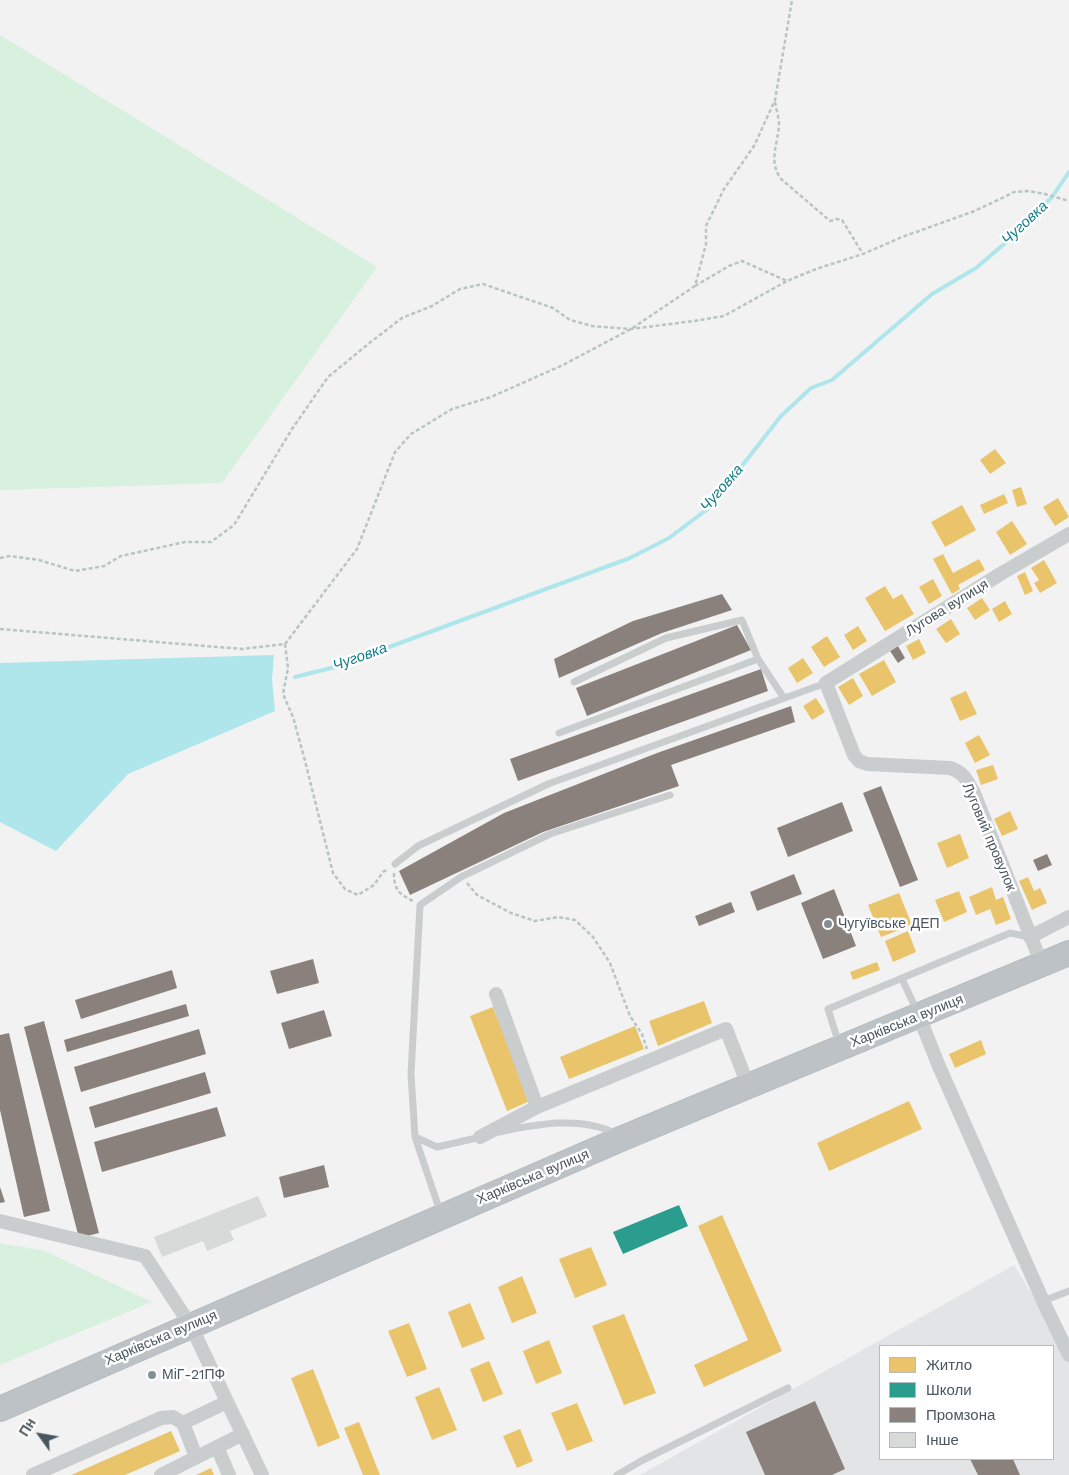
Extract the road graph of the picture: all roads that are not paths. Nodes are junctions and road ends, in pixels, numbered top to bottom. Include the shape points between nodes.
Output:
1 (1069, 534) edge
2 (758, 659) junction
3 (574, 682) dead end
4 (826, 683) junction
5 (784, 698) junction
6 (559, 734) dead end
7 (670, 794) dead end
8 (395, 864) road end
9 (1069, 917) edge
10 (1030, 937) junction
11 (1069, 953) edge
12 (1042, 965) junction
13 (902, 979) junction
14 (496, 994) dead end
15 (919, 1016) junction
16 (841, 1048) junction
17 (748, 1085) junction
18 (536, 1107) junction
19 (415, 1137) junction
20 (480, 1137) junction
21 (623, 1138) junction
22 (441, 1216) junction
23 (0, 1221) edge
24 (1069, 1291) edge
25 (1043, 1301) junction
26 (191, 1326) junction
27 (1069, 1355) edge
28 (788, 1388) dead end
29 (227, 1402) junction
30 (0, 1408) edge
31 (182, 1423) junction
32 (243, 1434) junction
33 (217, 1447) junction
34 (196, 1457) junction
35 (33, 1475) edge
36 (161, 1475) edge
37 (229, 1475) edge
38 (262, 1475) edge
39 (617, 1475) edge

1 - 4 street, Лугова вулиця
2 - 3 lane via 742,620 666,638
2 - 5 lane
2 - 6 lane
4 - 5 lane
4 - 10 street, Луговий провулок via 854,755 860,761 950,768 965,777
5 - 8 lane via 548,784 418,846
7 - 19 lane via 550,834 461,876 420,905 411,1074
9 - 10 street
10 - 12 street, Луговий провулок
10 - 13 lane via 1010,933
11 - 12 highway, Харківська вулиця
12 - 15 highway, Харківська вулиця
13 - 15 lane
13 - 16 lane via 828,1009
14 - 18 street
15 - 16 highway, Харківська вулиця
15 - 25 street
16 - 17 highway, Харківська вулиця
17 - 18 street via 726,1029
17 - 21 highway, Харківська вулиця
18 - 20 street
19 - 20 lane via 437,1147
19 - 22 lane
20 - 21 lane via 517,1128 572,1122 608,1129
21 - 22 highway, Харківська вулиця
22 - 26 highway, Харківська вулиця
23 - 26 street via 146,1256
24 - 25 lane
25 - 27 street
26 - 29 street
26 - 30 highway, Харківська вулиця
28 - 39 lane
29 - 31 street
29 - 32 street
31 - 34 street
31 - 35 street via 173,1417 161,1418
32 - 33 street
32 - 38 street
33 - 34 street
33 - 37 street
34 - 36 street

